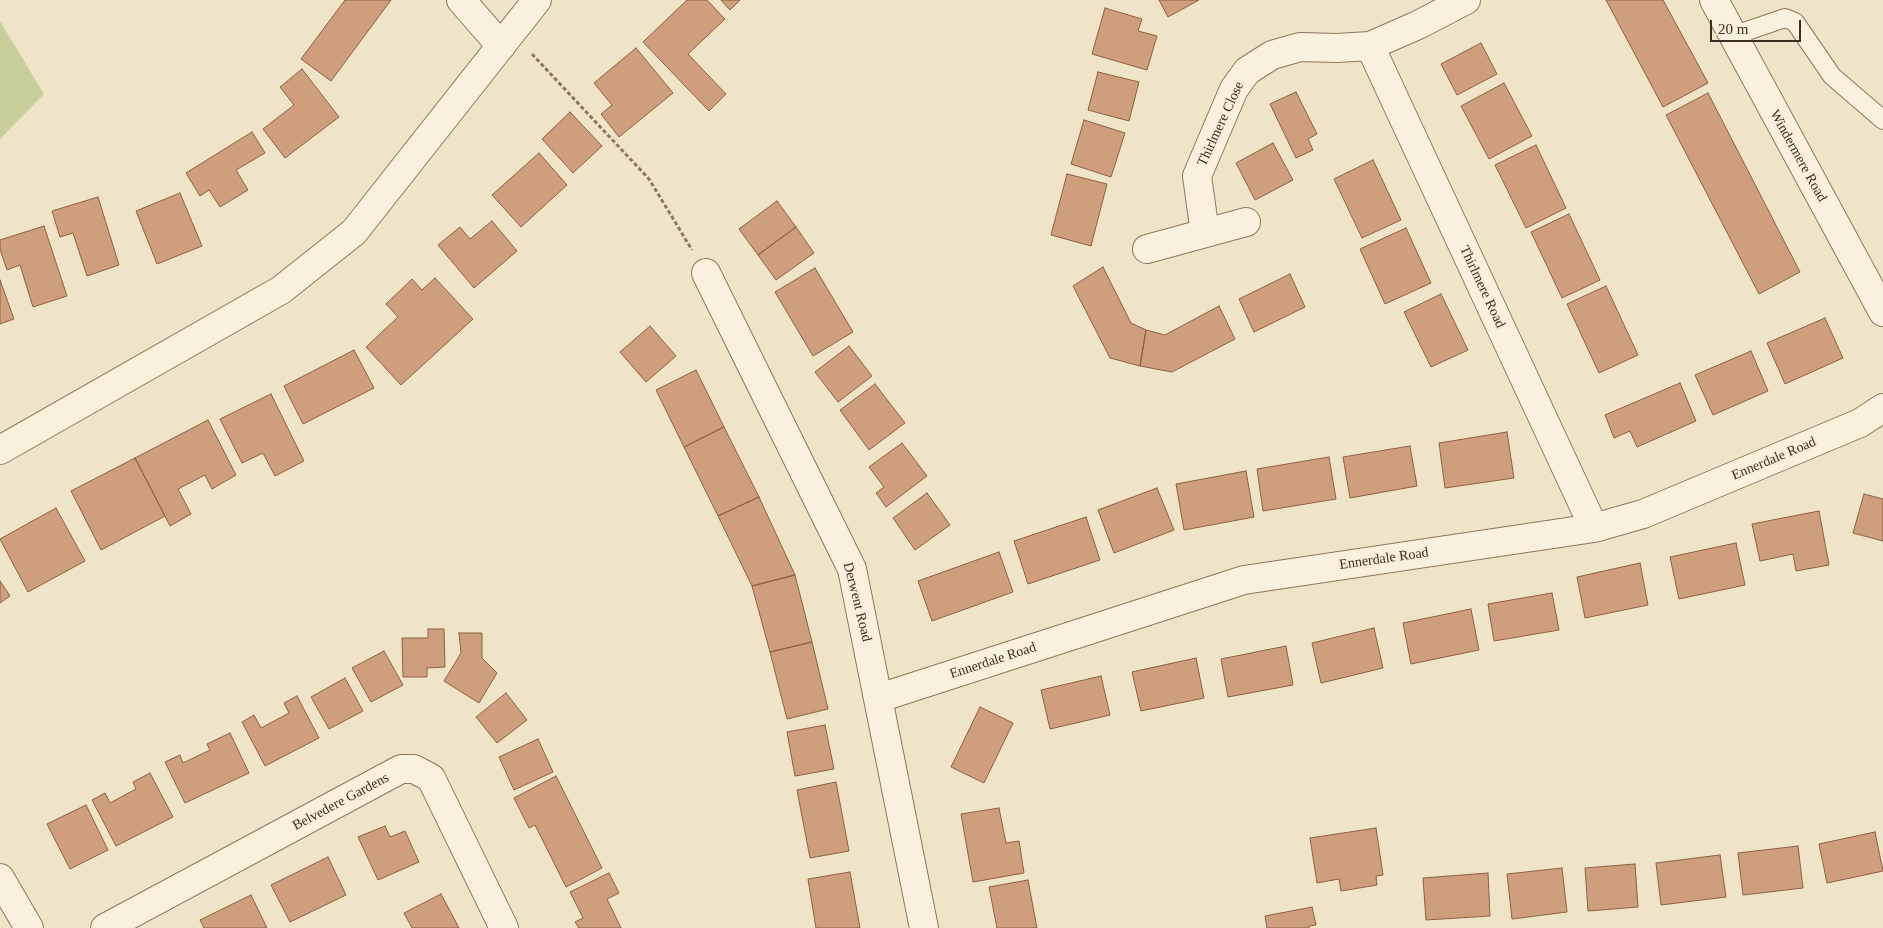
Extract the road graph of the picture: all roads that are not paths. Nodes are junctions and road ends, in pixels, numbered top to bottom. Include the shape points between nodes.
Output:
1 (461, 0) edge
2 (536, 0) edge
3 (1466, 0) edge
4 (1714, 0) edge
5 (1732, 36) junction
6 (501, 46) junction
7 (1370, 46) junction
8 (1883, 120) edge
9 (1246, 222) dead end
10 (1205, 233) junction
11 (1146, 249) dead end
12 (706, 273) road end
13 (1883, 312) edge
14 (1883, 408) edge
15 (0, 450) edge
16 (1594, 528) junction
17 (879, 698) junction
18 (0, 878) edge
19 (29, 928) edge
20 (105, 928) edge
21 (504, 928) edge
22 (924, 928) edge

1 - 6 street
2 - 6 street
3 - 7 street, Thirlmere Close
4 - 5 street, Windermere Road
5 - 8 lane via 1785,18 1795,22 1832,76
5 - 13 street, Windermere Road
6 - 15 street via 354,232 325,256 281,290
7 - 10 street, Thirlmere Close via 1300,47 1272,55 1247,71 1234,89 1197,176
7 - 16 street, Thirlmere Road
9 - 10 street
10 - 11 street
12 - 17 street, Derwent Road via 852,569
14 - 16 street, Ennerdale Road via 1860,423 1643,514
16 - 17 street, Ennerdale Road via 1244,580
17 - 22 street, Derwent Road
18 - 19 street
20 - 21 street, Belvedere Gardens via 401,769 414,769 431,778

